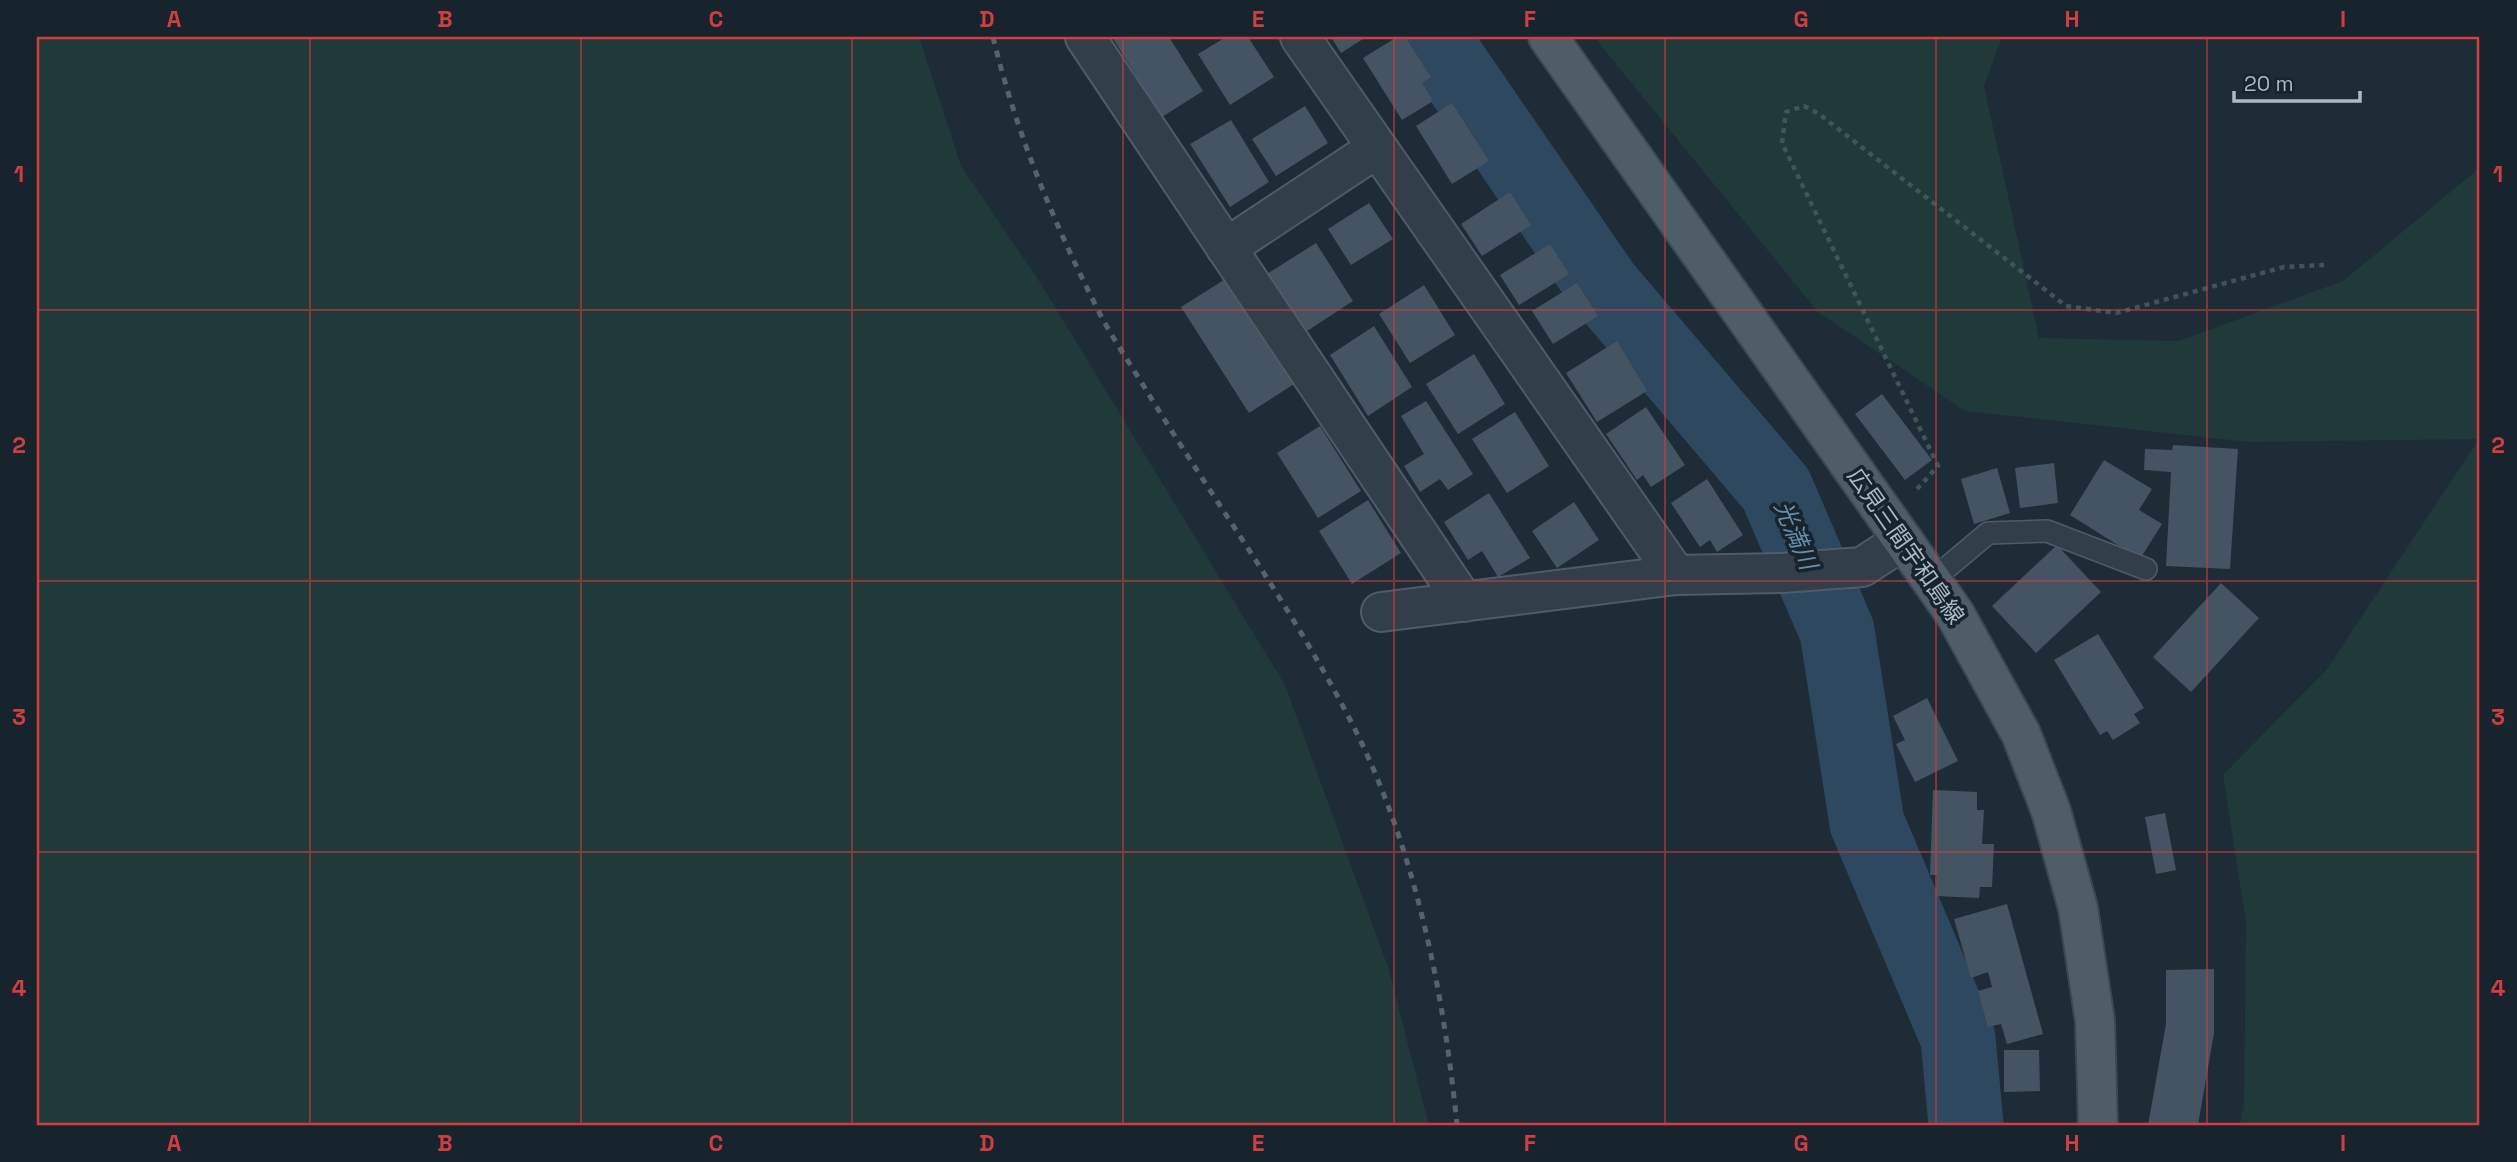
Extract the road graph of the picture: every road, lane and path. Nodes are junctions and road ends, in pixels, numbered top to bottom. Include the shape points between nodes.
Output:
1 (1084, 37) edge
2 (1300, 37) edge
3 (1548, 37) edge
4 (1377, 148) junction
5 (1226, 248) junction
6 (2324, 265) dead end
7 (1895, 530) junction
8 (2146, 569) dead end
9 (1676, 576) junction
10 (1931, 581) junction
11 (1464, 601) junction
12 (1381, 612) dead end
13 (2098, 1125) edge

1 - 5 street
2 - 4 street
3 - 7 main road, 広見三間宇和島線
4 - 5 street
4 - 9 street
5 - 11 street
6 - 7 path via 2284,267 2116,313 2066,306 1819,114 1804,106 1786,112 1782,143 1938,466
7 - 9 street via 1862,567
7 - 10 main road, 広見三間宇和島線
8 - 10 lane via 2047,531 1988,533
9 - 11 street
10 - 13 main road, 広見三間宇和島線 via 1988,670 2021,734 2051,811 2082,933 2095,1021
11 - 12 street

